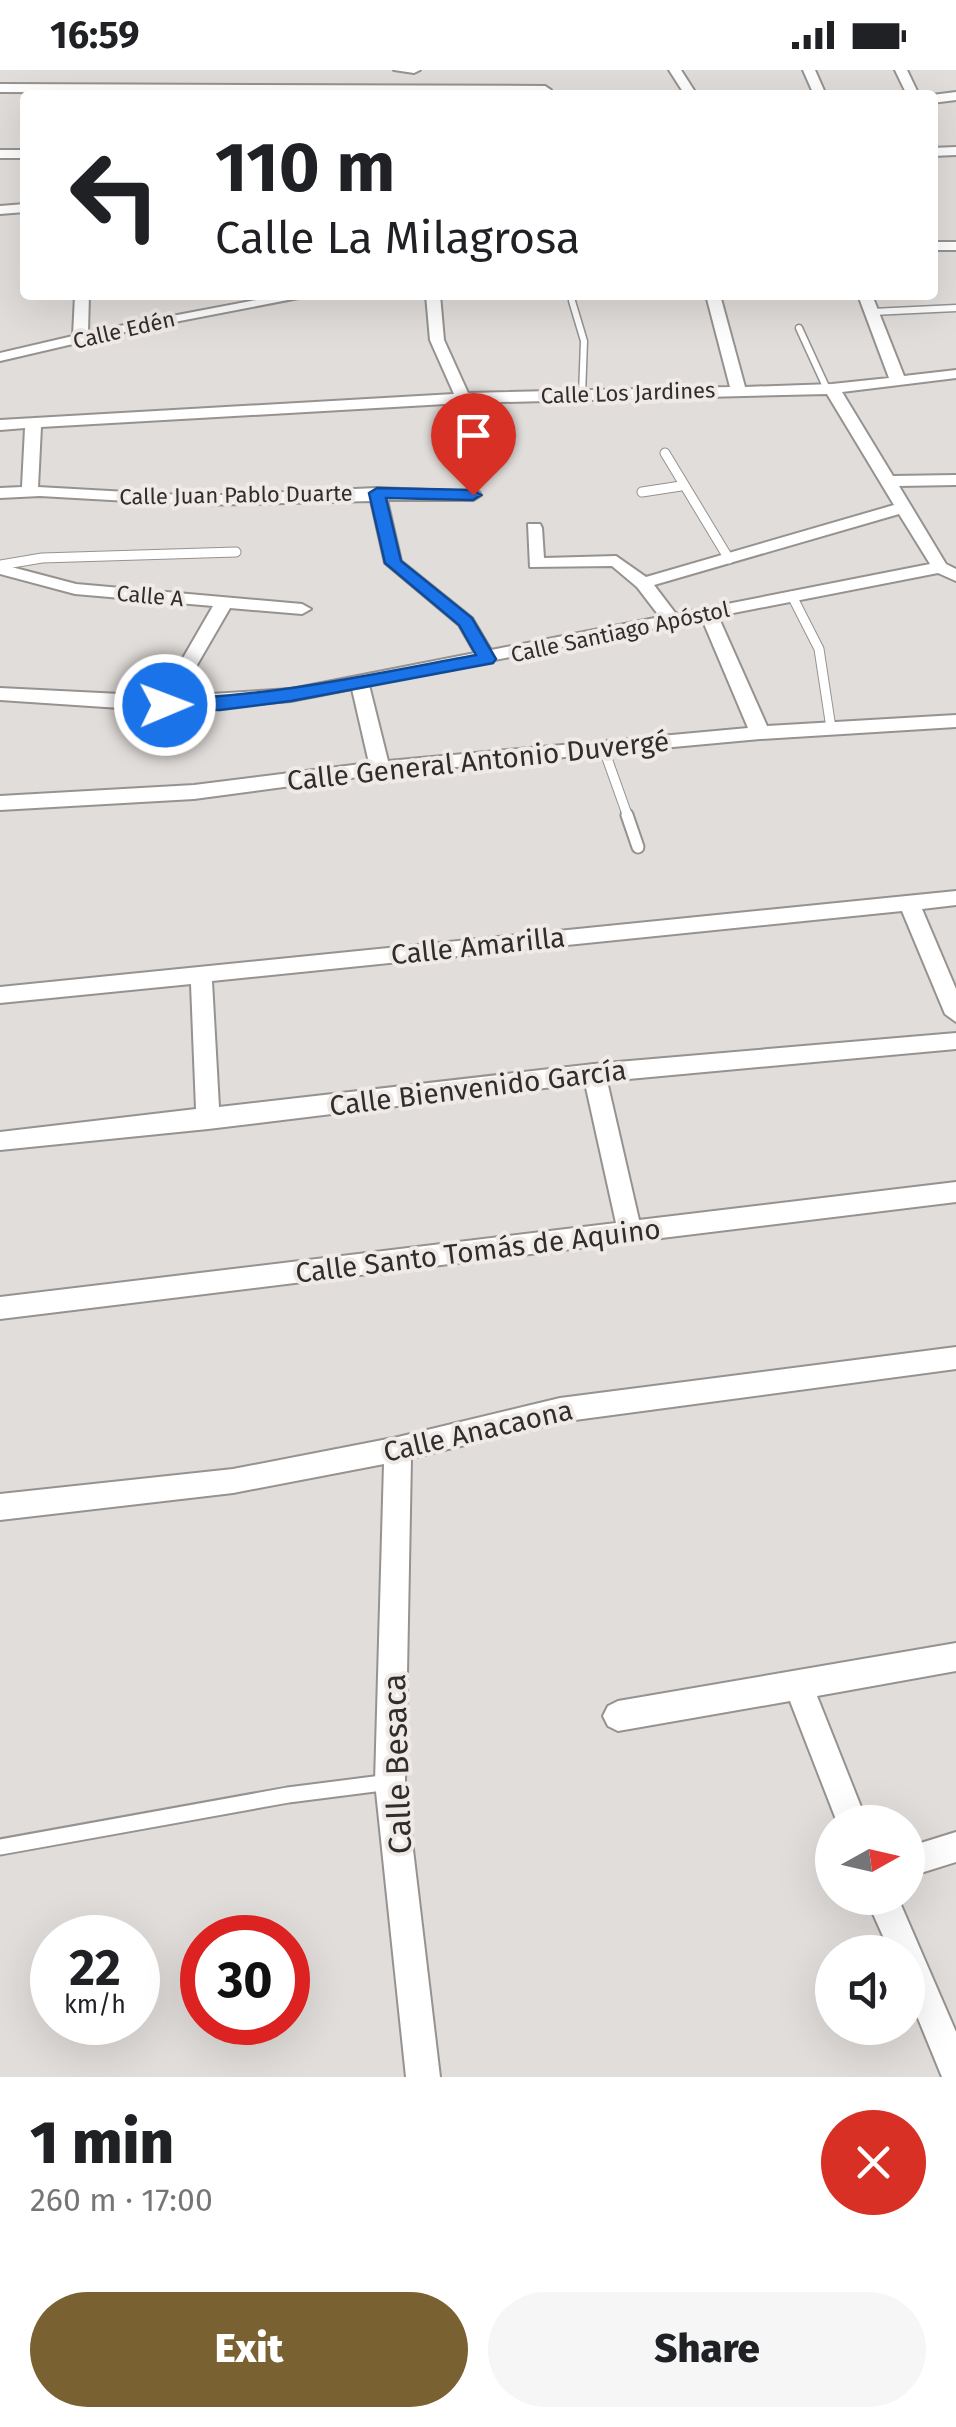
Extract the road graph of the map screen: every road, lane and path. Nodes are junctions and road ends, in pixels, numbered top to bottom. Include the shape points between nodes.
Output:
1 (400, 70) edge
2 (414, 70) edge
3 (0, 88) edge
4 (172, 90) edge
5 (82, 300) edge
6 (278, 300) edge
7 (434, 300) edge
8 (715, 300) edge
9 (867, 300) edge
10 (572, 302) dead end
11 (956, 308) edge
12 (872, 312) junction
13 (799, 328) dead end
14 (80, 340) junction
15 (0, 357) edge
16 (956, 374) edge
17 (898, 383) junction
18 (830, 389) junction
19 (738, 390) junction
20 (582, 394) junction
21 (463, 398) junction
22 (0, 425) edge
23 (33, 426) junction
24 (665, 453) dead end
25 (956, 480) edge
26 (887, 481) junction
27 (682, 486) junction
28 (30, 490) junction
29 (642, 492) dead end
30 (0, 493) edge
31 (377, 493) junction
32 (473, 495) dead end
33 (904, 507) junction
34 (534, 528) dead end
35 (236, 552) dead end
36 (729, 559) junction
37 (0, 567) edge
38 (948, 571) edge
39 (643, 583) junction
40 (792, 596) junction
41 (224, 602) junction
42 (302, 609) dead end
43 (708, 614) junction
44 (673, 622) junction
45 (487, 659) junction
46 (360, 684) junction
47 (0, 694) edge
48 (165, 705) junction
49 (956, 721) edge
50 (831, 728) junction
51 (760, 733) junction
52 (604, 747) junction
53 (380, 768) junction
54 (0, 803) edge
55 (638, 847) dead end
56 (956, 898) edge
57 (910, 903) junction
58 (202, 974) junction
59 (0, 995) edge
60 (956, 1014) edge
61 (956, 1041) edge
62 (594, 1074) junction
63 (208, 1120) junction
64 (0, 1141) edge
65 (956, 1192) edge
66 (630, 1233) junction
67 (0, 1308) edge
68 (956, 1358) edge
69 (398, 1450) junction
70 (0, 1507) edge
71 (956, 1657) edge
72 (799, 1687) junction
73 (618, 1716) dead end
74 (390, 1782) junction
75 (845, 1805) edge
76 (0, 1847) edge
77 (956, 1847) edge
78 (925, 1857) edge
79 (925, 1999) edge
80 (956, 2071) edge
81 (423, 2077) edge

1 - 2 street
3 - 4 street
5 - 14 street
6 - 14 street, Calle Edén
7 - 21 street via 438,340
8 - 19 street
9 - 12 street
10 - 20 lane via 584,341
11 - 12 lane
12 - 17 street
13 - 18 lane
14 - 15 street, Calle Edén
16 - 17 street, Calle Los Jardines
17 - 18 street, Calle Los Jardines
18 - 19 street, Calle Los Jardines
18 - 26 street
19 - 20 street, Calle Los Jardines
20 - 21 street, Calle Los Jardines
21 - 23 street, Calle Los Jardines
22 - 23 street, Calle Los Jardines
23 - 28 street
24 - 27 lane
25 - 26 street
26 - 33 street
27 - 29 lane
27 - 36 lane
28 - 30 street, Calle Juan Pablo Duarte
28 - 31 street, Calle Juan Pablo Duarte via 160,500
31 - 32 street, Calle Juan Pablo Duarte
31 - 45 street via 393,563 466,622
33 - 36 street
33 - 38 street
34 - 39 street via 541,565 611,560
35 - 37 lane via 42,558
36 - 39 street
37 - 41 street, Calle A via 75,589
38 - 40 street, Calle Santiago Apóstol
39 - 44 street
40 - 43 street, Calle Santiago Apóstol
40 - 50 lane via 818,648
41 - 42 street, Calle A
41 - 48 street
43 - 44 street, Calle Santiago Apóstol
43 - 51 street
44 - 45 street, Calle Santiago Apóstol
45 - 46 street, Calle Santiago Apóstol
46 - 48 street, Calle Santiago Apóstol
46 - 53 street
47 - 48 street, Calle Santiago Apóstol
49 - 50 street, Calle General Antonio Duvergé
50 - 51 street, Calle General Antonio Duvergé
51 - 52 street, Calle General Antonio Duvergé
52 - 53 street, Calle General Antonio Duvergé
52 - 55 lane
53 - 54 street, Calle General Antonio Duvergé via 194,792
56 - 57 street, Calle Amarilla
57 - 58 street, Calle Amarilla
57 - 60 street
58 - 59 street, Calle Amarilla
58 - 63 street
61 - 62 street, Calle Bienvenido García
62 - 63 street, Calle Bienvenido García
62 - 66 street
63 - 64 street, Calle Bienvenido García
65 - 66 street, Calle Santo Tomás de Aquino
66 - 67 street, Calle Santo Tomás de Aquino
68 - 69 street, Calle Anacaona via 560,1410
69 - 70 street, Calle Anacaona via 233,1481
69 - 74 street, Calle Besaca
71 - 72 street
72 - 73 street
72 - 75 street
74 - 76 lane
74 - 81 street, Calle Besaca
77 - 78 street
79 - 80 street

